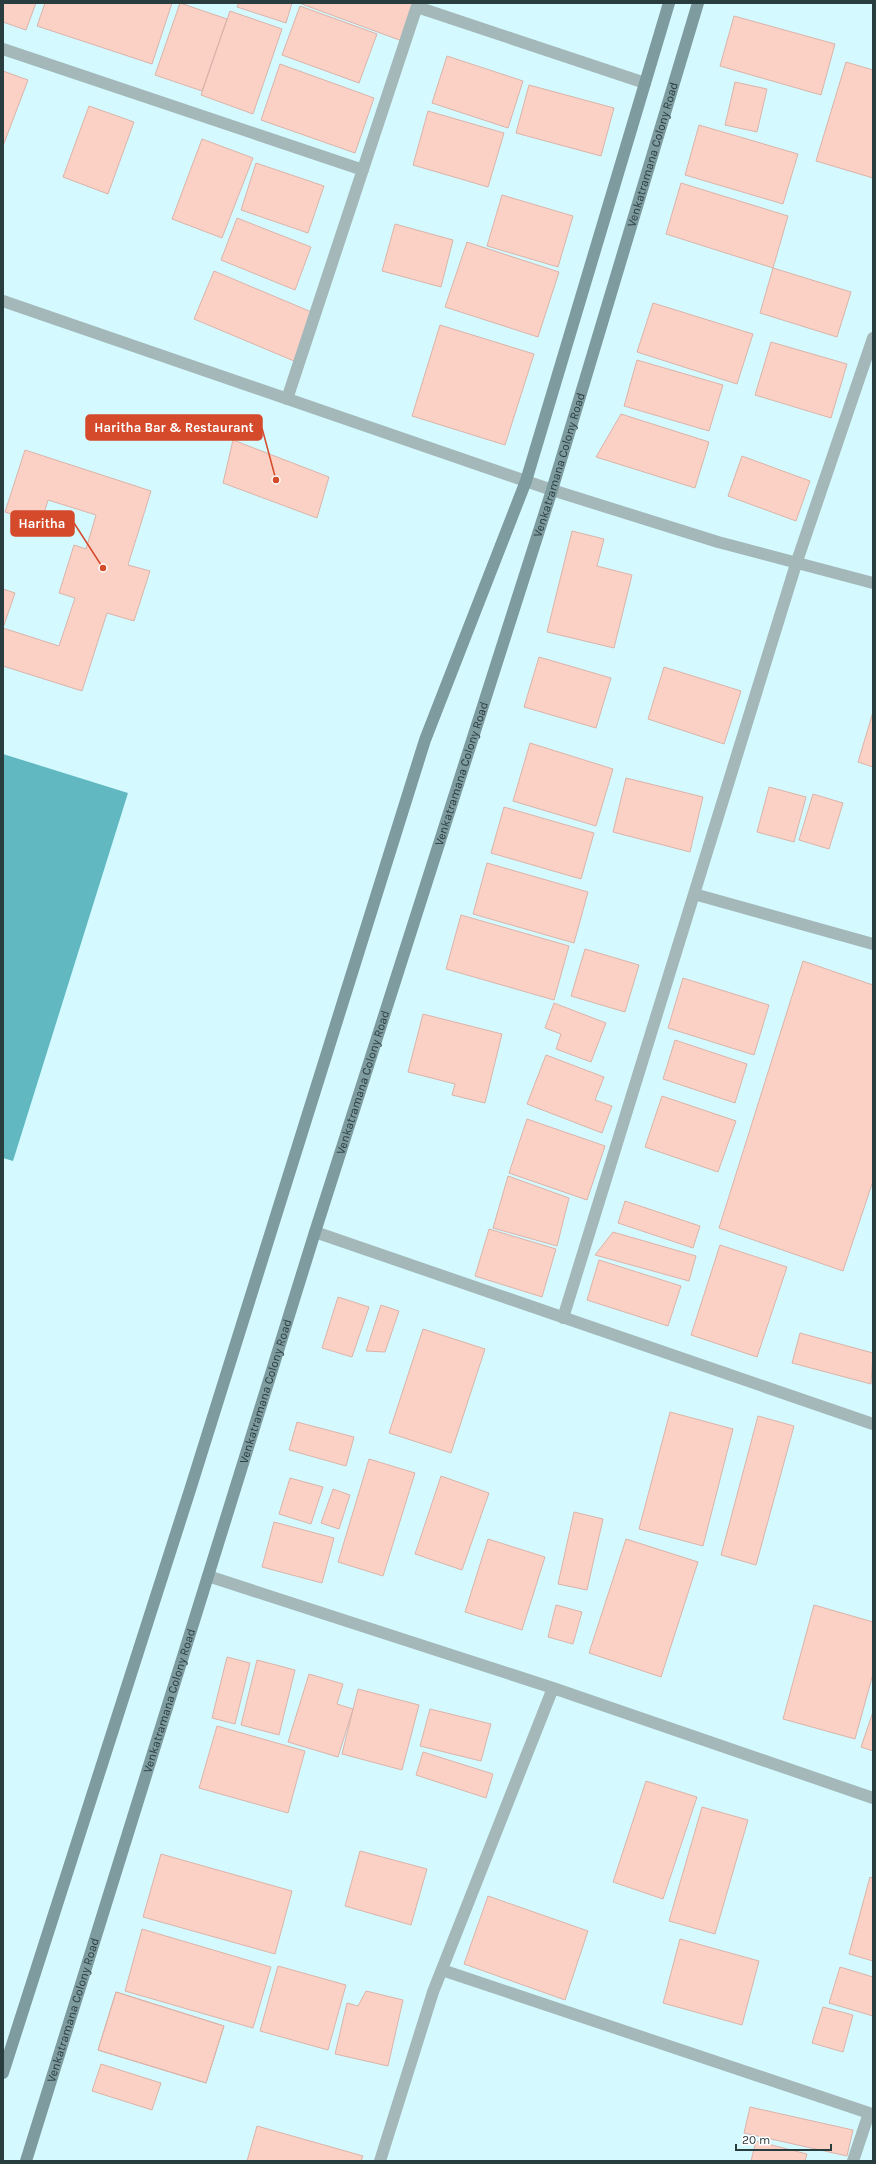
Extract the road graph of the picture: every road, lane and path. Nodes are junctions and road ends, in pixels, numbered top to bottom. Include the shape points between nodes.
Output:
1 (669, 3) edge
2 (698, 3) edge
3 (418, 5) edge
4 (3, 49) edge
5 (645, 83) junction
6 (363, 170) junction
7 (3, 301) edge
8 (873, 338) edge
9 (286, 400) junction
10 (526, 481) junction
11 (552, 490) junction
12 (796, 564) junction
13 (873, 582) edge
14 (694, 894) junction
15 (873, 944) edge
16 (315, 1232) junction
17 (564, 1318) junction
18 (873, 1424) edge
19 (208, 1576) junction
20 (553, 1688) junction
21 (873, 1798) edge
22 (442, 1970) junction
23 (3, 2073) edge
24 (871, 2113) edge
25 (26, 2161) edge
26 (380, 2161) edge
27 (853, 2161) edge

1 - 5 main road
2 - 11 main road, Venkatramana Colony Road
3 - 5 street
3 - 6 street
4 - 6 street
5 - 10 main road
6 - 9 street
7 - 9 street
8 - 12 street
9 - 10 street
10 - 11 street
10 - 23 main road via 425,740 193,1483
11 - 12 street
11 - 16 main road, Venkatramana Colony Road
12 - 13 street
12 - 14 street
14 - 15 street
14 - 17 street
16 - 17 street
16 - 19 main road, Venkatramana Colony Road
17 - 18 street
19 - 20 street
19 - 25 main road, Venkatramana Colony Road
20 - 21 street
20 - 22 street
22 - 24 street
22 - 26 street
24 - 27 street

